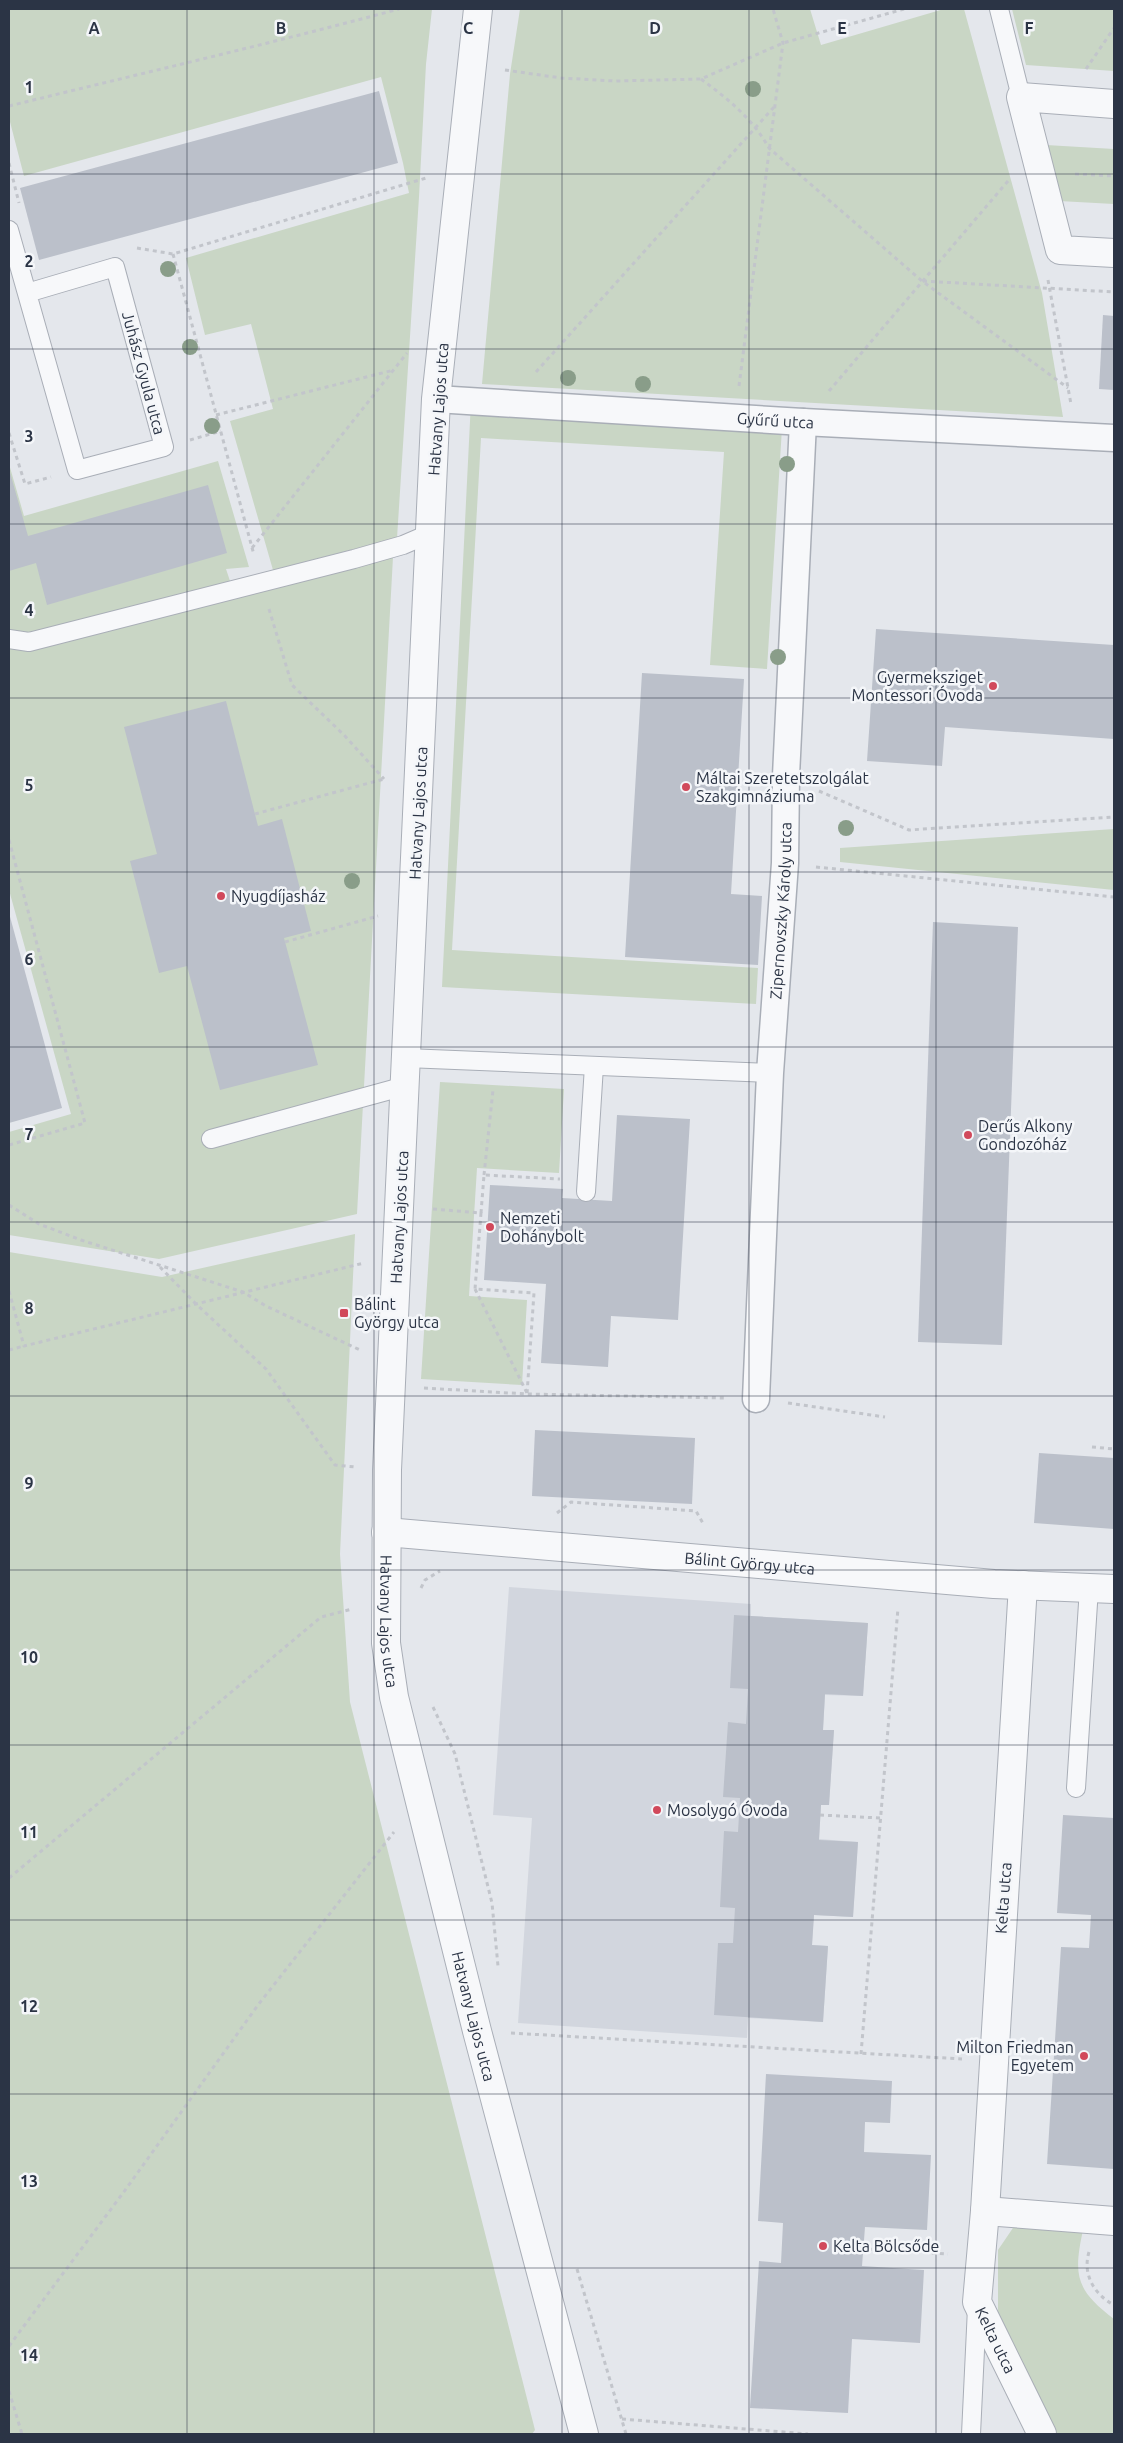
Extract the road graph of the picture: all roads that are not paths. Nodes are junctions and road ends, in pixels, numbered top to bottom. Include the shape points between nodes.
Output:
1 (478, 9) edge
2 (999, 9) edge
3 (1021, 97) junction
4 (1114, 104) edge
5 (9, 230) edge
6 (1114, 253) edge
7 (27, 293) junction
8 (436, 399) junction
9 (803, 422) junction
10 (1114, 438) edge
11 (431, 533) junction
12 (9, 639) edge
13 (406, 1058) junction
14 (594, 1066) junction
15 (770, 1072) junction
16 (405, 1086) junction
17 (211, 1139) dead end
18 (587, 1186) road end
19 (756, 1399) road end
20 (386, 1532) junction
21 (1023, 1585) junction
22 (1101, 1588) edge
23 (1076, 1788) dead end
24 (985, 2212) junction
25 (1114, 2221) edge
26 (977, 2302) junction
27 (584, 2434) edge
28 (971, 2434) edge
29 (1042, 2434) edge

1 - 8 street, Hatvany Lajos utca
2 - 3 lane
3 - 4 street
3 - 6 street via 1060,250
5 - 7 lane
7 - 7 lane, Juhász Gyula utca via 115,267 164,447 77,470
8 - 9 street, Gyűrű utca
8 - 11 street, Hatvany Lajos utca
9 - 10 street, Gyűrű utca
9 - 15 street, Zipernovszky Károly utca via 786,776 786,864
11 - 12 lane via 402,545 262,584 29,642
11 - 13 street, Hatvany Lajos utca
13 - 14 lane
13 - 16 street, Hatvany Lajos utca
14 - 15 lane
14 - 18 lane
15 - 19 street, Zipernovszky Károly utca
16 - 17 lane
16 - 20 street, Hatvany Lajos utca
20 - 21 street, Bálint György utca
20 - 27 street, Hatvany Lajos utca via 386,1643 394,1697 477,2031
21 - 22 street, Bálint György utca
21 - 24 street, Kelta utca
22 - 23 lane
24 - 25 street
24 - 26 street, Kelta utca
26 - 28 lane
26 - 29 street, Kelta utca

